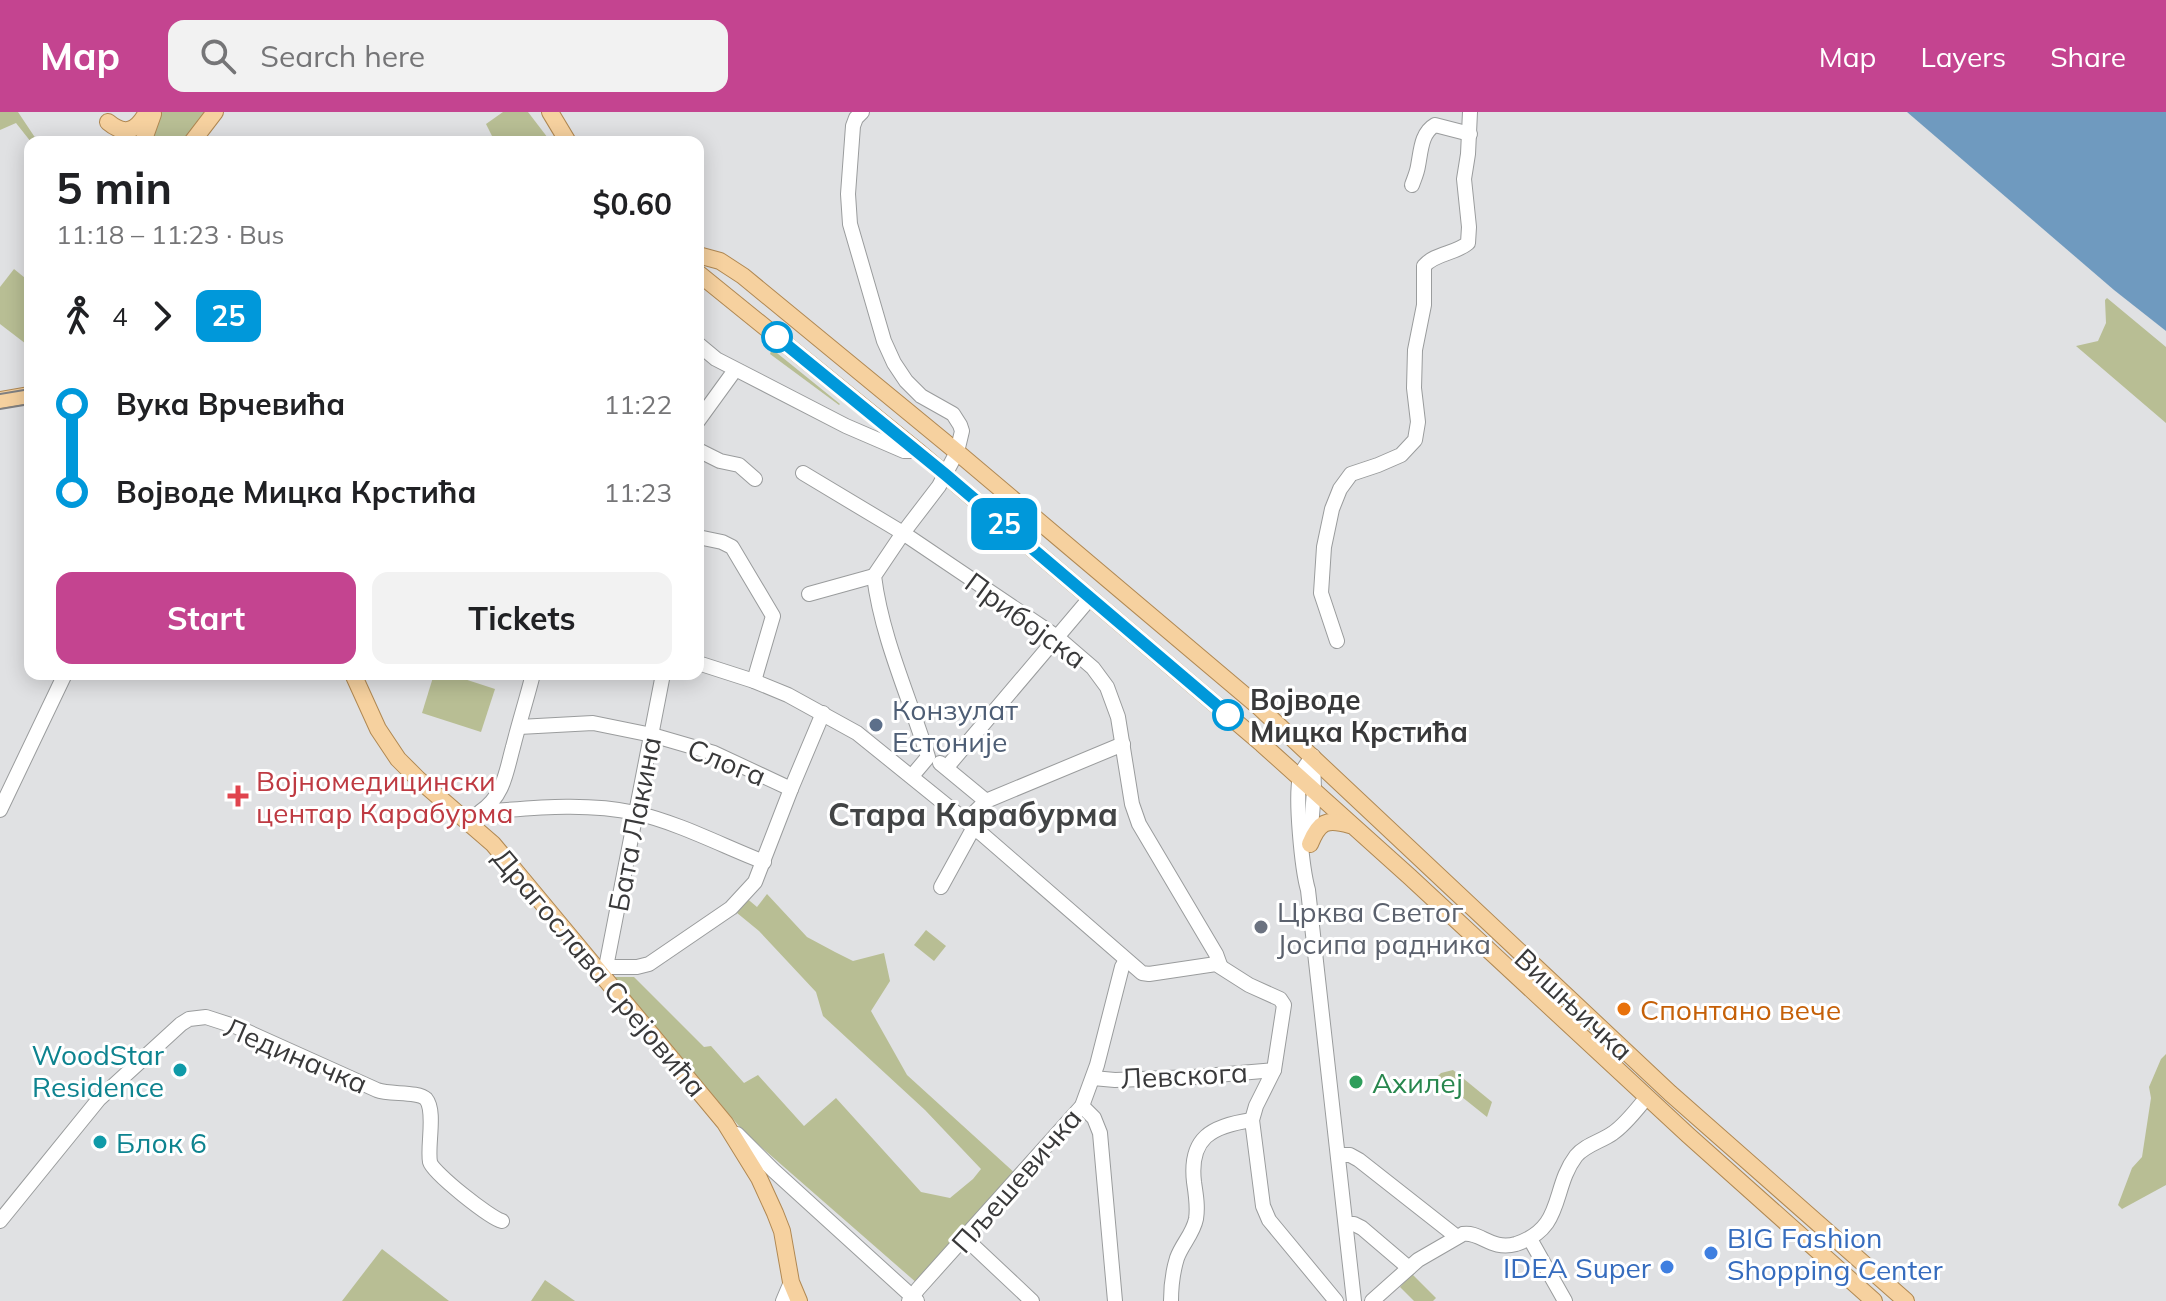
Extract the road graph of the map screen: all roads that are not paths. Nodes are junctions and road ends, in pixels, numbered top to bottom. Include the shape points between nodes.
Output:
1 (147, 112) edge
2 (154, 112) edge
3 (215, 112) edge
4 (541, 112) edge
5 (550, 112) edge
6 (862, 112) edge
7 (1470, 112) edge
8 (105, 117) edge
9 (1470, 134) junction
10 (113, 136) edge
11 (145, 136) edge
12 (197, 136) edge
13 (563, 136) edge
14 (563, 136) edge
15 (1412, 185) dead end
16 (704, 256) edge
17 (718, 260) junction
18 (704, 261) edge
19 (704, 278) edge
20 (704, 349) edge
21 (735, 370) junction
22 (24, 396) edge
23 (0, 400) edge
24 (704, 413) edge
25 (914, 448) junction
26 (957, 452) junction
27 (704, 453) edge
28 (803, 473) dead end
29 (946, 475) junction
30 (755, 479) dead end
31 (903, 533) junction
32 (704, 538) edge
33 (874, 576) junction
34 (809, 594) dead end
35 (1091, 597) junction
36 (1057, 637) junction
37 (1337, 641) dead end
38 (704, 665) edge
39 (62, 680) edge
40 (356, 680) edge
41 (531, 680) edge
42 (662, 680) edge
43 (754, 681) junction
44 (823, 713) junction
45 (519, 727) junction
46 (652, 735) junction
47 (1123, 744) junction
48 (1313, 756) junction
49 (928, 757) junction
50 (947, 767) junction
51 (912, 776) junction
52 (1300, 778) junction
53 (791, 789) junction
54 (1314, 791) junction
55 (986, 801) junction
56 (0, 810) edge
57 (635, 813) junction
58 (473, 816) junction
59 (970, 824) junction
60 (1350, 825) junction
61 (1310, 844) junction
62 (764, 862) junction
63 (941, 887) dead end
64 (1308, 890) junction
65 (1126, 960) junction
66 (1220, 965) junction
67 (603, 969) junction
68 (1274, 1070) junction
69 (1093, 1078) junction
70 (1647, 1097) junction
71 (1082, 1106) junction
72 (1252, 1120) junction
73 (725, 1123) junction
74 (1339, 1155) junction
75 (0, 1221) edge
76 (502, 1221) dead end
77 (1346, 1224) junction
78 (1457, 1237) junction
79 (965, 1238) junction
80 (1530, 1239) junction
81 (1409, 1268) junction
82 (791, 1282) junction
83 (913, 1299) edge
84 (783, 1301) edge
85 (799, 1301) edge
86 (1032, 1301) edge
87 (1115, 1301) edge
88 (1171, 1301) edge
89 (1336, 1301) edge
90 (1354, 1301) edge
91 (1372, 1301) edge
92 (1565, 1301) edge
93 (1874, 1301) edge
94 (1906, 1301) edge

1 - 8 main road via 128,130 116,128
2 - 11 main road
3 - 12 main road
4 - 13 main road
5 - 14 main road
6 - 26 street via 853,126 850,224 894,363 921,396 958,419 962,431
7 - 9 street
8 - 10 main road
9 - 15 street via 1431,127
9 - 37 street via 1464,179 1469,240 1427,262 1423,270 1424,305 1415,350 1415,440 1401,455 1351,474 1332,509 1321,593
16 - 17 main road
17 - 18 main road
17 - 26 main road, Вишњичка
19 - 25 main road, Вишњичка
20 - 21 street
21 - 24 street
21 - 25 street via 846,426 904,451
22 - 23 main road
25 - 29 main road, Вишњичка
26 - 29 street
26 - 48 main road, Вишњичка
27 - 30 street via 739,465
28 - 31 street, Прибојска
29 - 31 street
29 - 35 main road, Вишњичка
31 - 33 street
31 - 36 street, Прибојска
32 - 43 street via 732,547 773,616
33 - 34 street
33 - 49 street via 886,637
35 - 36 street
35 - 52 main road, Вишњичка
36 - 47 street, Прибојска via 1101,677
36 - 50 street
38 - 43 street
39 - 56 street
40 - 58 main road, Драгослава Срејовића via 392,751 411,773
41 - 45 street
42 - 46 street, Бата Лакина
43 - 44 street
44 - 51 street
44 - 53 street
45 - 46 street, Слога via 593,723
45 - 58 street via 503,785
46 - 53 street, Слога via 714,753
46 - 57 street, Бата Лакина
47 - 55 street
47 - 66 street, Прибојска via 1139,824
48 - 52 street
48 - 54 street
48 - 94 main road, Вишњичка via 1670,1093
49 - 50 street
49 - 51 street
50 - 55 street
51 - 59 street
52 - 54 main road, Вишњичка
52 - 64 street
53 - 62 street
54 - 60 main road, Вишњичка
54 - 61 street
55 - 59 street
57 - 58 street via 577,806
57 - 62 street
57 - 67 street, Бата Лакина
58 - 67 main road, Драгослава Срејовића
59 - 63 street
59 - 65 street
60 - 61 main road via 1322,824
60 - 70 main road, Вишњичка
61 - 64 street
62 - 67 street via 755,882 731,908 663,955 644,966
64 - 74 street
65 - 66 street via 1147,974
65 - 69 street, Пљешевичка
66 - 68 street via 1283,1002
67 - 73 main road, Драгослава Срејовића
68 - 69 street, Левскога
68 - 72 street
69 - 71 street, Пљешевичка
70 - 80 street via 1614,1132 1578,1154 1553,1213
70 - 93 main road, Вишњичка
71 - 79 street, Пљешевичка
71 - 87 street via 1100,1133
72 - 88 street via 1218,1129 1195,1152 1197,1216 1177,1260
72 - 89 street via 1265,1213
73 - 82 main road, Драгослава Срејовића via 775,1213
73 - 83 street
74 - 77 street
74 - 78 street via 1359,1160
75 - 76 street, Лединачка via 105,1092 181,1024 197,1017 237,1027 384,1093 422,1096 428,1102 432,1167
77 - 81 street via 1362,1228
77 - 90 street
78 - 80 street via 1471,1233 1504,1246
78 - 81 street
79 - 83 street, Пљешевичка
79 - 86 street
80 - 92 street
81 - 91 street
82 - 84 street
82 - 85 main road, Драгослава Срејовића

